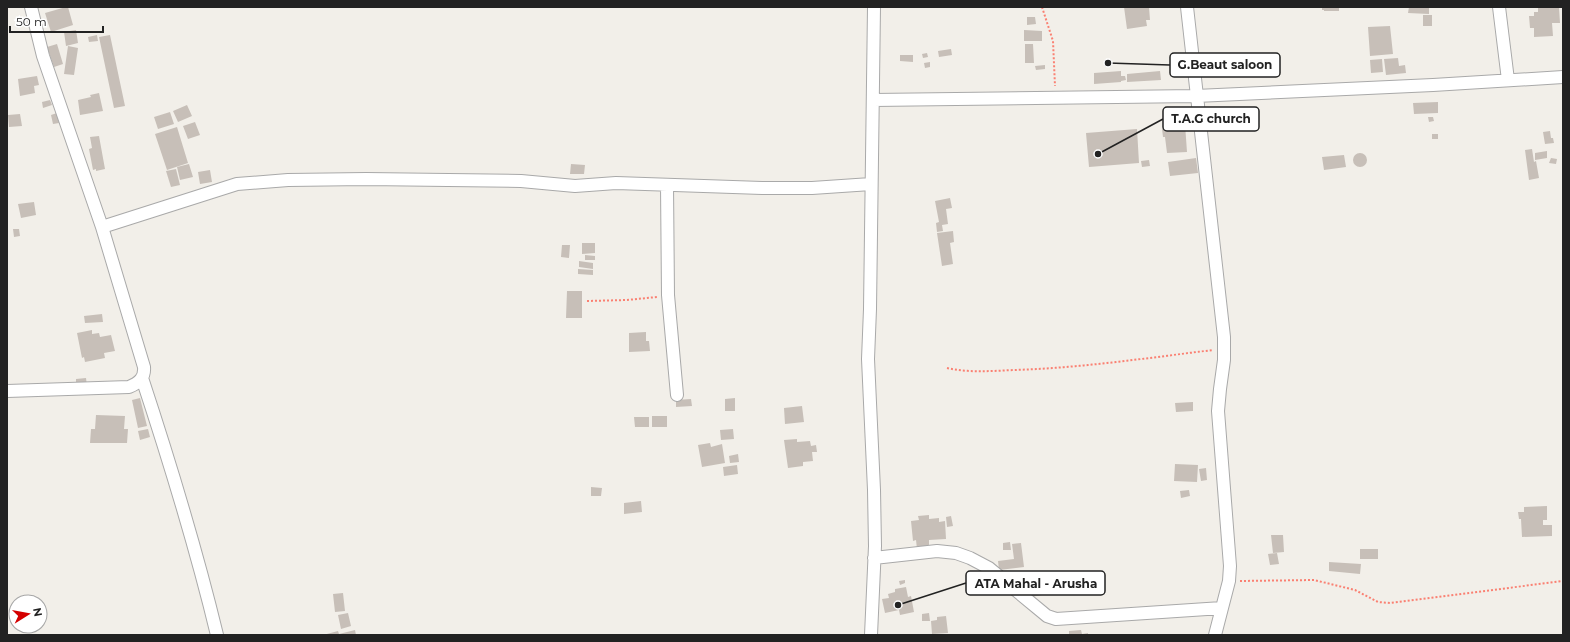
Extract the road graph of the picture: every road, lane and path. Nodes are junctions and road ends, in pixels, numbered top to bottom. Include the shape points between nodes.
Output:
1 (31, 7) edge
2 (874, 7) edge
3 (1042, 7) edge
4 (1187, 7) edge
5 (1498, 7) edge
6 (1563, 77) edge
7 (1508, 80) junction
8 (1196, 96) junction
9 (1056, 97) junction
10 (873, 100) junction
11 (871, 184) junction
12 (668, 185) junction
13 (102, 227) junction
14 (668, 295) junction
15 (587, 300) dead end
16 (1224, 348) junction
17 (947, 368) dead end
18 (142, 378) junction
19 (7, 391) edge
20 (677, 395) dead end
21 (874, 558) junction
22 (1228, 581) junction
23 (1563, 581) edge
24 (1222, 608) junction
25 (216, 635) edge
26 (871, 635) edge
27 (1215, 635) edge

1 - 13 street via 42,56
2 - 10 street
3 - 9 path via 1052,41
4 - 8 street
5 - 7 street
6 - 7 street
7 - 8 street
8 - 9 street
8 - 16 street
9 - 10 street
10 - 11 street
11 - 12 street via 812,188
11 - 21 street via 868,359 874,490
12 - 13 street via 616,183 574,186 527,181 366,179 258,182 217,189
12 - 14 street
13 - 18 street via 144,367
14 - 15 path via 627,300
14 - 20 street
16 - 17 path via 1120,362 1033,370 966,372
16 - 22 street via 1218,411 1229,554
18 - 19 street via 136,385 120,388
18 - 25 street via 199,563
21 - 24 street via 937,551 970,558 989,568 1047,616 1056,619
21 - 26 street
22 - 23 path via 1314,580 1355,590 1378,602 1390,604
22 - 24 street
24 - 27 street

